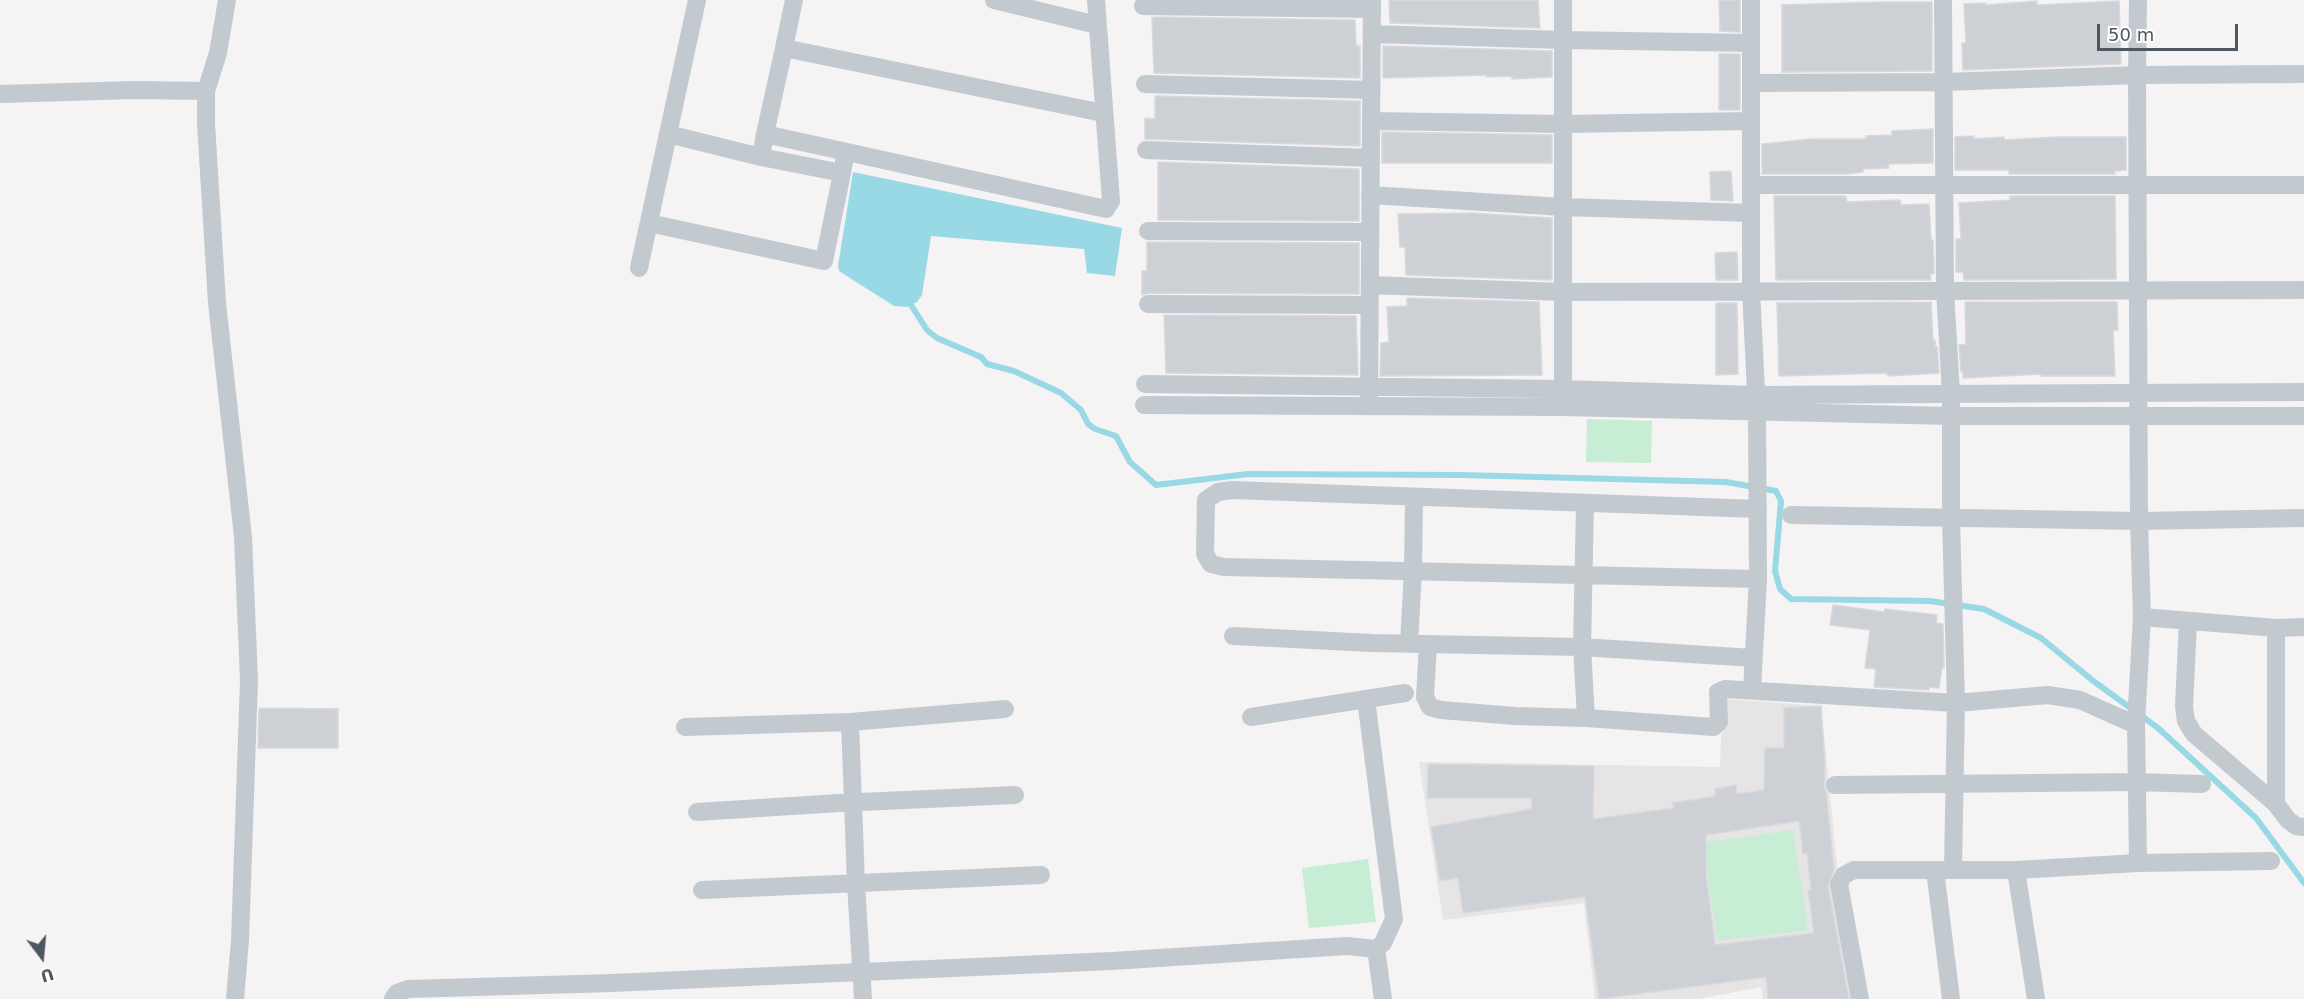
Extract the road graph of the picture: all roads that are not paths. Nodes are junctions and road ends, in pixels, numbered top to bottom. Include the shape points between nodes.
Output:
1 (227, 0) edge
2 (697, 0) edge
3 (794, 0) edge
4 (994, 0) edge
5 (1096, 0) edge
6 (1563, 0) edge
7 (1751, 0) edge
8 (1758, 0) edge
9 (1943, 0) edge
10 (2138, 0) edge
11 (1372, 5) edge
12 (1143, 6) dead end
13 (1097, 25) junction
14 (1372, 34) junction
15 (1563, 40) junction
16 (1751, 43) junction
17 (784, 48) junction
18 (2304, 74) edge
19 (2137, 75) junction
20 (209, 80) junction
21 (1945, 82) junction
22 (1753, 83) junction
23 (1145, 84) dead end
24 (1371, 90) junction
25 (0, 94) edge
26 (1103, 113) junction
27 (1751, 121) junction
28 (1371, 122) junction
29 (1563, 124) junction
30 (668, 134) junction
31 (765, 135) junction
32 (1146, 150) dead end
33 (847, 151) junction
34 (761, 157) junction
35 (1371, 158) junction
36 (842, 173) junction
37 (1751, 185) junction
38 (1944, 185) junction
39 (2137, 185) junction
40 (2304, 185) edge
41 (1370, 195) junction
42 (1563, 207) junction
43 (1751, 213) junction
44 (649, 224) junction
45 (1148, 231) dead end
46 (1370, 232) junction
47 (639, 268) dead end
48 (1370, 285) junction
49 (1751, 290) junction
50 (1945, 290) junction
51 (2138, 290) junction
52 (2304, 290) edge
53 (1563, 292) junction
54 (1148, 304) dead end
55 (1370, 304) junction
56 (1145, 384) dead end
57 (1369, 387) junction
58 (2304, 392) edge
59 (2139, 393) junction
60 (1951, 394) junction
61 (1563, 398) junction
62 (1757, 404) junction
63 (1144, 405) dead end
64 (1368, 407) junction
65 (2139, 415) junction
66 (1951, 416) junction
67 (2304, 416) edge
68 (1414, 497) junction
69 (1584, 502) junction
70 (1758, 505) junction
71 (1791, 515) dead end
72 (1951, 517) junction
73 (2304, 518) edge
74 (2139, 521) junction
75 (1413, 571) junction
76 (1582, 574) junction
77 (1758, 579) junction
78 (2142, 616) junction
79 (2188, 621) junction
80 (2304, 627) edge
81 (2276, 628) junction
82 (1233, 636) dead end
83 (1409, 644) junction
84 (1428, 644) junction
85 (1581, 647) junction
86 (1753, 658) junction
87 (1752, 690) junction
88 (1405, 693) dead end
89 (1366, 699) junction
90 (1956, 704) junction
91 (1005, 710) dead end
92 (1251, 717) dead end
93 (1586, 718) junction
94 (850, 722) junction
95 (2136, 724) junction
96 (685, 728) dead end
97 (2136, 782) junction
98 (1953, 784) junction
99 (2202, 784) dead end
100 (1835, 785) dead end
101 (1015, 795) dead end
102 (853, 802) junction
103 (2276, 804) junction
104 (697, 812) dead end
105 (2304, 826) edge
106 (2271, 861) dead end
107 (2138, 863) junction
108 (1944, 870) junction
109 (2016, 870) junction
110 (1041, 875) dead end
111 (856, 884) junction
112 (702, 890) dead end
113 (1376, 949) junction
114 (861, 973) junction
115 (613, 991) edge
116 (235, 999) edge
117 (393, 999) edge
118 (863, 999) edge
119 (1383, 999) edge
120 (1860, 999) edge
121 (1951, 999) edge
122 (2036, 999) edge

1 - 20 street
2 - 30 street
3 - 17 street
4 - 13 street
5 - 13 street
6 - 15 street
7 - 8 street
7 - 16 street
9 - 21 street
10 - 19 street
11 - 12 street
11 - 14 street
13 - 26 street
14 - 15 street
14 - 24 street
15 - 16 street
15 - 29 street
16 - 22 street
17 - 26 street
17 - 31 street
18 - 19 street
19 - 21 street
19 - 39 street
20 - 25 street via 135,90
20 - 116 street via 206,123 217,303 243,537 249,680
21 - 22 street
21 - 38 street
22 - 27 street
23 - 24 street
24 - 28 street
26 - 33 street via 1112,201 1106,209
27 - 29 street
27 - 37 street
28 - 29 street
28 - 35 street
29 - 42 street
30 - 34 street
30 - 44 street
31 - 33 street
31 - 34 street
32 - 35 street
33 - 36 street
34 - 36 street
35 - 41 street
36 - 44 street via 824,261
37 - 38 street
37 - 43 street
38 - 39 street
38 - 50 street
39 - 40 street
39 - 51 street
41 - 42 street
41 - 46 street
42 - 43 street
42 - 53 street
43 - 49 street
44 - 47 street
45 - 46 street
46 - 48 street
48 - 53 street
48 - 55 street
49 - 50 street
49 - 53 street
49 - 62 street
50 - 51 street
50 - 60 street
51 - 52 street
51 - 59 street
53 - 61 street
54 - 55 street
55 - 57 street
56 - 57 street
57 - 61 street
57 - 64 street
58 - 59 street
59 - 60 street
59 - 65 street
60 - 62 street
60 - 66 street
61 - 62 street
61 - 64 street
62 - 66 street
62 - 70 street
63 - 64 street
65 - 66 street
65 - 67 street
65 - 74 street
66 - 72 street
68 - 69 street
68 - 75 street
68 - 75 street via 1218,492 1206,500 1205,554 1211,564 1224,567
69 - 70 street
69 - 76 street
70 - 77 street
71 - 72 street
72 - 74 street
72 - 90 street
73 - 74 street
74 - 78 street
75 - 76 street
75 - 83 street
76 - 77 street
76 - 85 street
77 - 86 street
78 - 79 street
78 - 95 street
79 - 81 street
79 - 103 street via 2186,721 2194,734
80 - 81 street
81 - 103 street
82 - 83 street
83 - 84 street
84 - 85 street
84 - 93 street via 1425,697 1430,707
85 - 86 street
85 - 93 street
86 - 87 street
87 - 90 street
87 - 93 street via 1718,692 1719,722 1714,727
88 - 89 street
89 - 92 street
89 - 113 street via 1394,919
90 - 95 street via 2048,696 2080,700
90 - 98 street
91 - 94 street
94 - 96 street
94 - 102 street
95 - 97 street
97 - 98 street
97 - 99 street
97 - 107 street
98 - 100 street
98 - 108 street
101 - 102 street
102 - 104 street
102 - 111 street
103 - 105 street via 2296,826
106 - 107 street
107 - 109 street
108 - 109 street
108 - 120 street via 1854,870 1844,875 1839,884
108 - 121 street
109 - 122 street
110 - 111 street
111 - 112 street
111 - 114 street
113 - 114 street via 1347,946
113 - 119 street
114 - 115 street
114 - 118 street
115 - 117 street via 408,989

